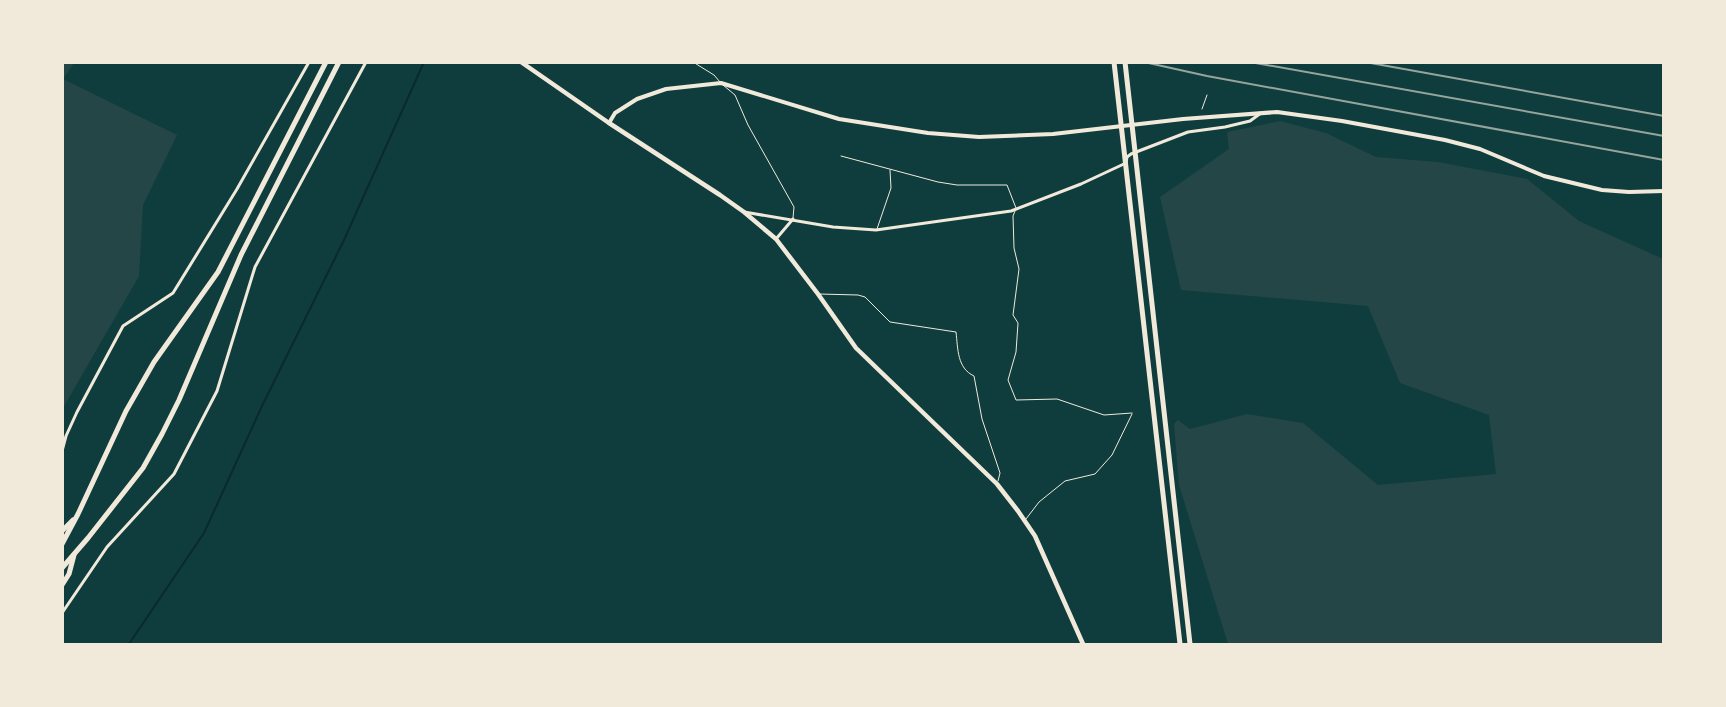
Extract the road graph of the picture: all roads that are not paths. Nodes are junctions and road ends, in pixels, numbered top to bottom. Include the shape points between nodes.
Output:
1 (309, 62) edge
2 (326, 62) edge
3 (339, 62) edge
4 (366, 62) edge
5 (521, 62) edge
6 (693, 62) edge
7 (1114, 62) edge
8 (1125, 62) edge
9 (720, 83) junction
10 (1207, 95) dead end
11 (1202, 109) dead end
12 (1262, 113) junction
13 (609, 123) junction
14 (841, 156) dead end
15 (890, 170) junction
16 (1664, 191) edge
17 (1016, 209) junction
18 (744, 212) junction
19 (793, 219) junction
20 (876, 230) junction
21 (776, 239) junction
22 (818, 294) junction
23 (62, 451) edge
24 (997, 484) junction
25 (78, 514) junction
26 (1024, 521) junction
27 (62, 531) edge
28 (62, 544) edge
29 (74, 554) junction
30 (62, 568) edge
31 (62, 585) edge
32 (62, 613) edge
33 (1083, 644) edge
34 (1180, 644) edge
35 (1190, 644) edge

1 - 23 street via 173,293 123,326 77,412
2 - 25 highway via 218,272 154,362 126,411
3 - 29 highway via 241,255 162,434 143,468
4 - 32 street via 254,268 217,392 174,474 107,547
5 - 13 main road
6 - 9 lane via 714,75
7 - 34 highway
8 - 35 highway
9 - 12 street via 839,119 928,133 979,137 1053,134
9 - 13 street via 666,88 615,113
9 - 19 lane via 735,95 794,206
10 - 11 lane
12 - 16 street via 1342,121 1445,140 1480,149 1544,176 1602,190
12 - 17 street via 1250,121 1188,132 1147,147 1127,157 1126,163
13 - 18 main road
14 - 15 lane
15 - 17 lane via 957,185 1007,185
15 - 20 lane via 891,188
17 - 20 street
17 - 26 lane via 1013,216 1014,239 1019,268 1013,315 1018,323 1016,352 1008,380 1016,400 1057,400 1104,415 1132,413 1112,456 1095,474 1065,481 1039,502
18 - 19 street
18 - 21 main road
19 - 20 street via 833,227
19 - 21 street
21 - 22 main road
22 - 24 main road via 856,348
22 - 24 lane via 858,295 865,297 890,322 956,332 960,360 965,372 974,376 982,419 1000,473
24 - 26 main road
25 - 27 highway
25 - 28 highway
26 - 33 main road via 1035,536
29 - 30 highway
29 - 31 highway via 69,574

